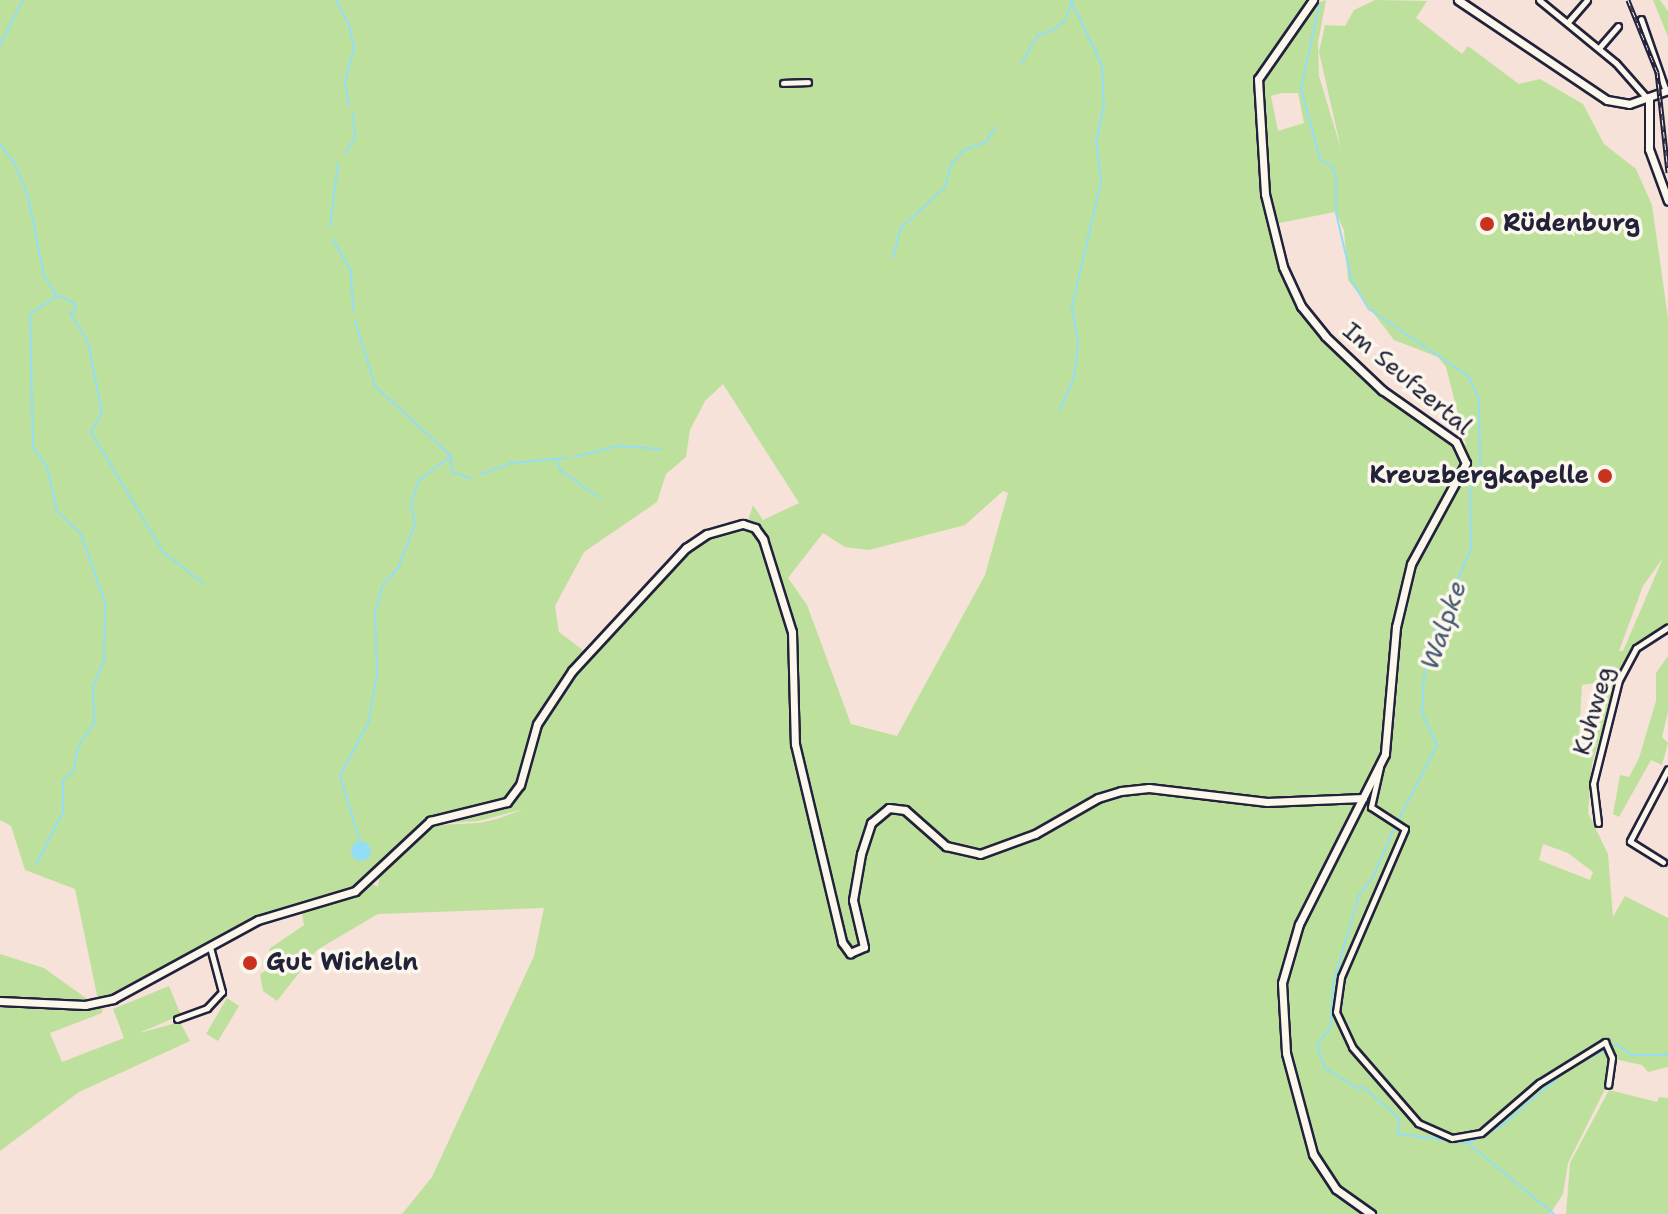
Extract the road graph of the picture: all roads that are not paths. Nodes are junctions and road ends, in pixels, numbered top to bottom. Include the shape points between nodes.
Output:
1 (1313, 0) edge
2 (1458, 0) edge
3 (1539, 0) edge
4 (1587, 0) edge
5 (1641, 19) dead end
6 (1568, 22) junction
7 (1618, 26) dead end
8 (1599, 48) junction
9 (808, 82) dead end
10 (783, 83) dead end
11 (1667, 90) edge
12 (1648, 98) junction
13 (1668, 201) edge
14 (1668, 627) edge
15 (1380, 767) junction
16 (1668, 769) edge
17 (1363, 798) junction
18 (1598, 823) dead end
19 (1663, 862) dead end
20 (210, 947) junction
21 (0, 1001) edge
22 (177, 1019) dead end
23 (1608, 1085) dead end
24 (1371, 1214) edge

1 - 15 street, Im Seufzertal via 1258,79 1265,194 1283,267 1325,336 1382,390 1456,442 1465,456 1465,468 1421,541 1408,576 1396,627 1389,739
2 - 12 street via 1607,100 1624,104
3 - 6 street
4 - 6 street
5 - 11 street
6 - 8 street
7 - 8 street
8 - 12 street
9 - 10 street
11 - 12 street
12 - 13 street via 1649,149
14 - 18 street, Kuhweg via 1636,648 1619,680 1593,784
15 - 17 street, Im Seufzertal
15 - 23 street via 1371,807 1405,829 1345,962 1336,1012 1352,1047 1410,1115 1442,1135 1472,1137 1600,1044 1610,1048
16 - 19 street via 1630,841
17 - 20 street via 1267,802 1149,788 1121,791 1098,798 1035,834 980,854 946,846 905,810 889,808 874,819 865,839 853,900 864,947 850,953 842,942 795,744 792,632 763,539 743,524 692,543 579,662 537,724 522,778 507,802 430,821 355,891 263,917
17 - 24 street, Im Seufzertal via 1294,935 1283,977 1281,1014 1313,1154 1336,1189
20 - 21 street via 113,999 85,1005
20 - 22 street via 222,992 207,1008

